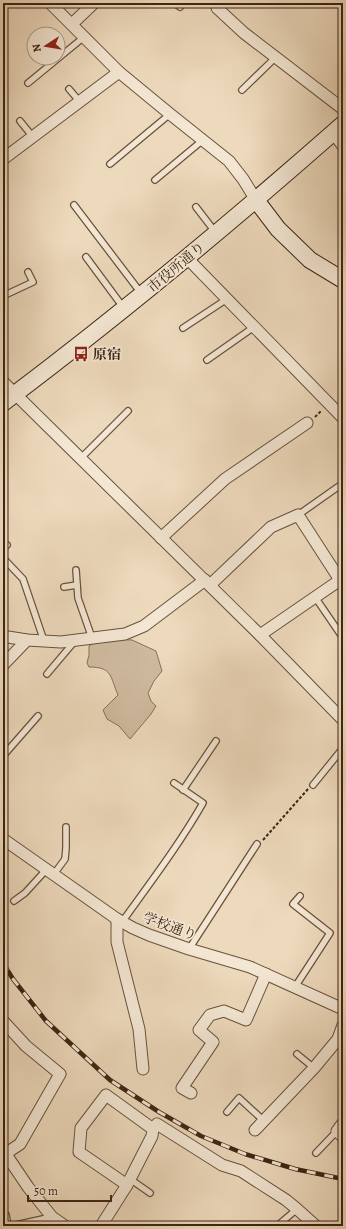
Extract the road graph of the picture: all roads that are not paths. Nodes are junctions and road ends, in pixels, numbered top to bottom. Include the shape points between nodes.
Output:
1 (50, 3) edge
2 (94, 3) edge
3 (174, 3) edge
4 (183, 3) edge
5 (217, 5) edge
6 (72, 24) junction
7 (84, 37) junction
8 (276, 56) junction
9 (119, 72) junction
10 (28, 83) dead end
11 (69, 89) dead end
12 (242, 90) dead end
13 (80, 102) junction
14 (343, 109) edge
15 (170, 114) junction
16 (20, 121) dead end
17 (338, 129) edge
18 (33, 137) junction
19 (203, 140) junction
20 (343, 146) edge
21 (3, 159) edge
22 (110, 164) dead end
23 (155, 180) dead end
24 (256, 200) junction
25 (74, 205) dead end
26 (196, 207) dead end
27 (216, 233) junction
28 (86, 257) dead end
29 (187, 258) junction
30 (28, 272) dead end
31 (343, 280) edge
32 (142, 294) junction
33 (3, 296) edge
34 (227, 299) junction
35 (124, 309) junction
36 (254, 327) junction
37 (183, 328) dead end
38 (206, 360) dead end
39 (3, 382) edge
40 (9, 398) edge
41 (128, 411) dead end
42 (343, 418) edge
43 (306, 424) road end
44 (81, 458) junction
45 (342, 484) dead end
46 (298, 515) junction
47 (161, 538) junction
48 (3, 558) edge
49 (76, 570) dead end
50 (342, 579) edge
51 (207, 583) junction
52 (77, 585) junction
53 (64, 588) dead end
54 (315, 597) junction
55 (260, 634) junction
56 (5, 635) edge
57 (92, 638) junction
58 (343, 638) edge
59 (27, 640) junction
60 (44, 641) junction
61 (75, 641) junction
62 (3, 665) edge
63 (47, 674) dead end
64 (342, 715) edge
65 (38, 716) dead end
66 (216, 741) dead end
67 (343, 748) edge
68 (3, 756) edge
69 (174, 783) dead end
70 (313, 785) road end
71 (183, 790) junction
72 (66, 827) dead end
73 (3, 839) edge
74 (257, 844) road end
75 (50, 872) junction
76 (300, 896) dead end
77 (14, 901) dead end
78 (119, 920) junction
79 (189, 949) junction
80 (266, 974) junction
81 (295, 987) junction
82 (343, 1010) edge
83 (3, 1021) edge
84 (343, 1025) edge
85 (298, 1054) dead end
86 (314, 1068) junction
87 (143, 1069) dead end
88 (191, 1093) dead end
89 (227, 1112) dead end
90 (264, 1121) junction
91 (153, 1129) junction
92 (255, 1130) dead end
93 (341, 1130) edge
94 (4, 1152) edge
95 (316, 1153) dead end
96 (128, 1182) junction
97 (150, 1193) dead end
98 (297, 1209) junction
99 (6, 1215) dead end
100 (52, 1216) junction
101 (10, 1226) edge
102 (65, 1226) edge
103 (101, 1226) edge
104 (277, 1226) edge
105 (316, 1226) edge

1 - 6 street
2 - 6 street
3 - 4 lane via 180,7
5 - 8 street via 244,32
6 - 7 street
7 - 9 street
7 - 10 lane
8 - 12 lane
8 - 14 street
9 - 13 street
9 - 15 street
11 - 13 lane
13 - 18 street
15 - 19 street
15 - 22 lane
16 - 18 lane
17 - 20 street
17 - 24 street, 市役所通り
18 - 21 street
19 - 23 lane
19 - 24 street via 229,160
24 - 27 street, 市役所通り
24 - 31 street via 278,229 310,260
25 - 32 lane
26 - 27 lane
27 - 29 street, 市役所通り
28 - 35 lane
29 - 32 street, 市役所通り
29 - 34 street
30 - 33 lane via 33,282
32 - 35 street, 市役所通り
34 - 36 street
34 - 37 lane
35 - 40 street, 市役所通り
36 - 38 lane
36 - 42 street
39 - 40 street
40 - 44 street
41 - 44 lane
43 - 47 street via 225,479
44 - 47 street
45 - 46 lane
46 - 50 street
46 - 51 street via 271,527
47 - 51 street
48 - 60 lane via 23,579
49 - 52 lane
50 - 54 street
51 - 55 street
51 - 57 street via 144,626 125,634
52 - 53 lane
52 - 57 lane via 78,598
54 - 55 street
54 - 58 lane
55 - 64 street
56 - 59 street
57 - 61 street
59 - 60 street
59 - 62 street
60 - 61 street
61 - 63 lane
65 - 68 lane
66 - 71 lane
67 - 70 lane
69 - 71 lane
71 - 78 lane via 203,803 171,855
72 - 75 lane via 65,859
73 - 75 street, 学校通り
74 - 79 lane
75 - 77 lane
75 - 78 street, 学校通り
76 - 81 lane via 293,904 330,933
78 - 79 street, 学校通り via 133,928
78 - 87 street via 117,942 139,1029
79 - 80 street, 学校通り
80 - 81 street, 学校通り
80 - 88 street via 246,1020 224,1011 210,1015 199,1030 213,1042 182,1088
81 - 82 street, 学校通り
83 - 94 street via 26,1046 60,1074 20,1144
84 - 86 street via 338,1039
85 - 86 lane
86 - 90 street
89 - 90 lane via 239,1098
90 - 92 street
91 - 96 street via 152,1136
91 - 96 street via 106,1095 81,1128 79,1152
91 - 98 street via 157,1124 222,1164 241,1171
93 - 95 lane
94 - 100 street
96 - 97 lane
96 - 103 street
98 - 104 lane
98 - 105 street
99 - 101 lane
100 - 101 lane
100 - 102 street

